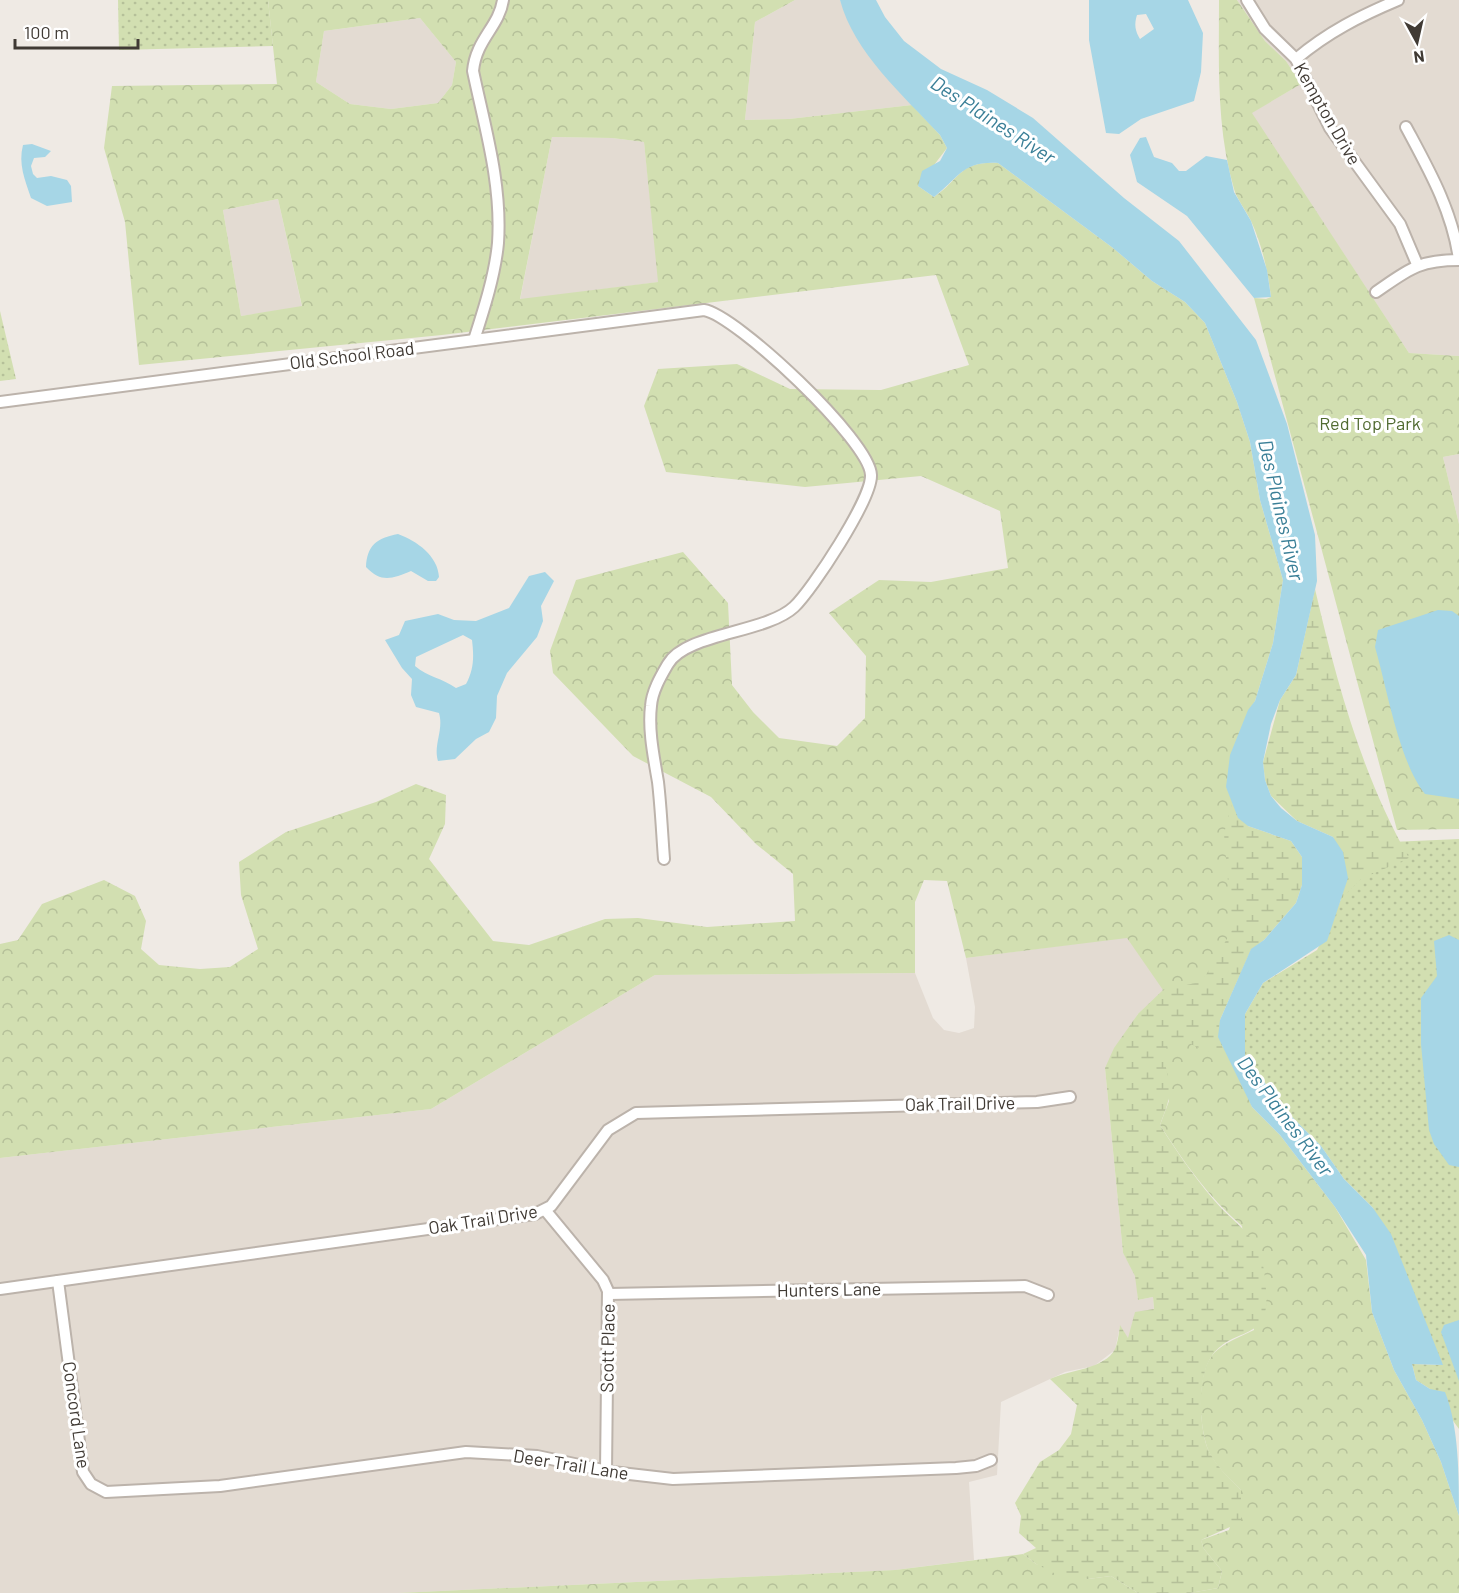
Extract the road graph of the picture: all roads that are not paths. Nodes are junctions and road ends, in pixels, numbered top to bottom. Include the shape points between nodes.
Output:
1 (503, 0) edge
2 (1247, 0) edge
3 (1398, 0) edge
4 (1296, 59) junction
5 (1406, 127) dead end
6 (1459, 260) edge
7 (1417, 264) junction
8 (1376, 292) dead end
9 (474, 340) junction
10 (0, 402) edge
11 (664, 859) dead end
12 (1070, 1098) dead end
13 (546, 1210) junction
14 (58, 1281) junction
15 (0, 1289) edge
16 (609, 1294) junction
17 (1048, 1295) dead end
18 (991, 1460) dead end
19 (606, 1471) junction
20 (151, 1488) joint

1 - 9 street via 474,59 473,71 494,164 498,223 496,254
2 - 4 street, Kempton Drive via 1265,29
3 - 4 street via 1348,21
4 - 7 street, Kempton Drive via 1330,128 1400,224
5 - 6 street via 1448,210
6 - 7 street
7 - 8 street
9 - 10 street, Old School Road
9 - 11 street, Old School Road via 712,311 820,401 852,438 870,467 870,485 853,519 816,580 793,609 680,651 668,663 651,704
12 - 13 street, Oak Trail Drive via 636,1113 608,1130
13 - 14 street, Oak Trail Drive
13 - 16 street, Scott Place via 603,1280
14 - 15 street, Oak Trail Drive
14 - 20 street, Concord Lane via 86,1479 106,1492
16 - 17 street, Hunters Lane via 1024,1286
16 - 19 street, Scott Place
18 - 19 street, Deer Trail Lane via 956,1468 673,1479
19 - 20 street, Deer Trail Lane via 537,1456 466,1452 220,1486

